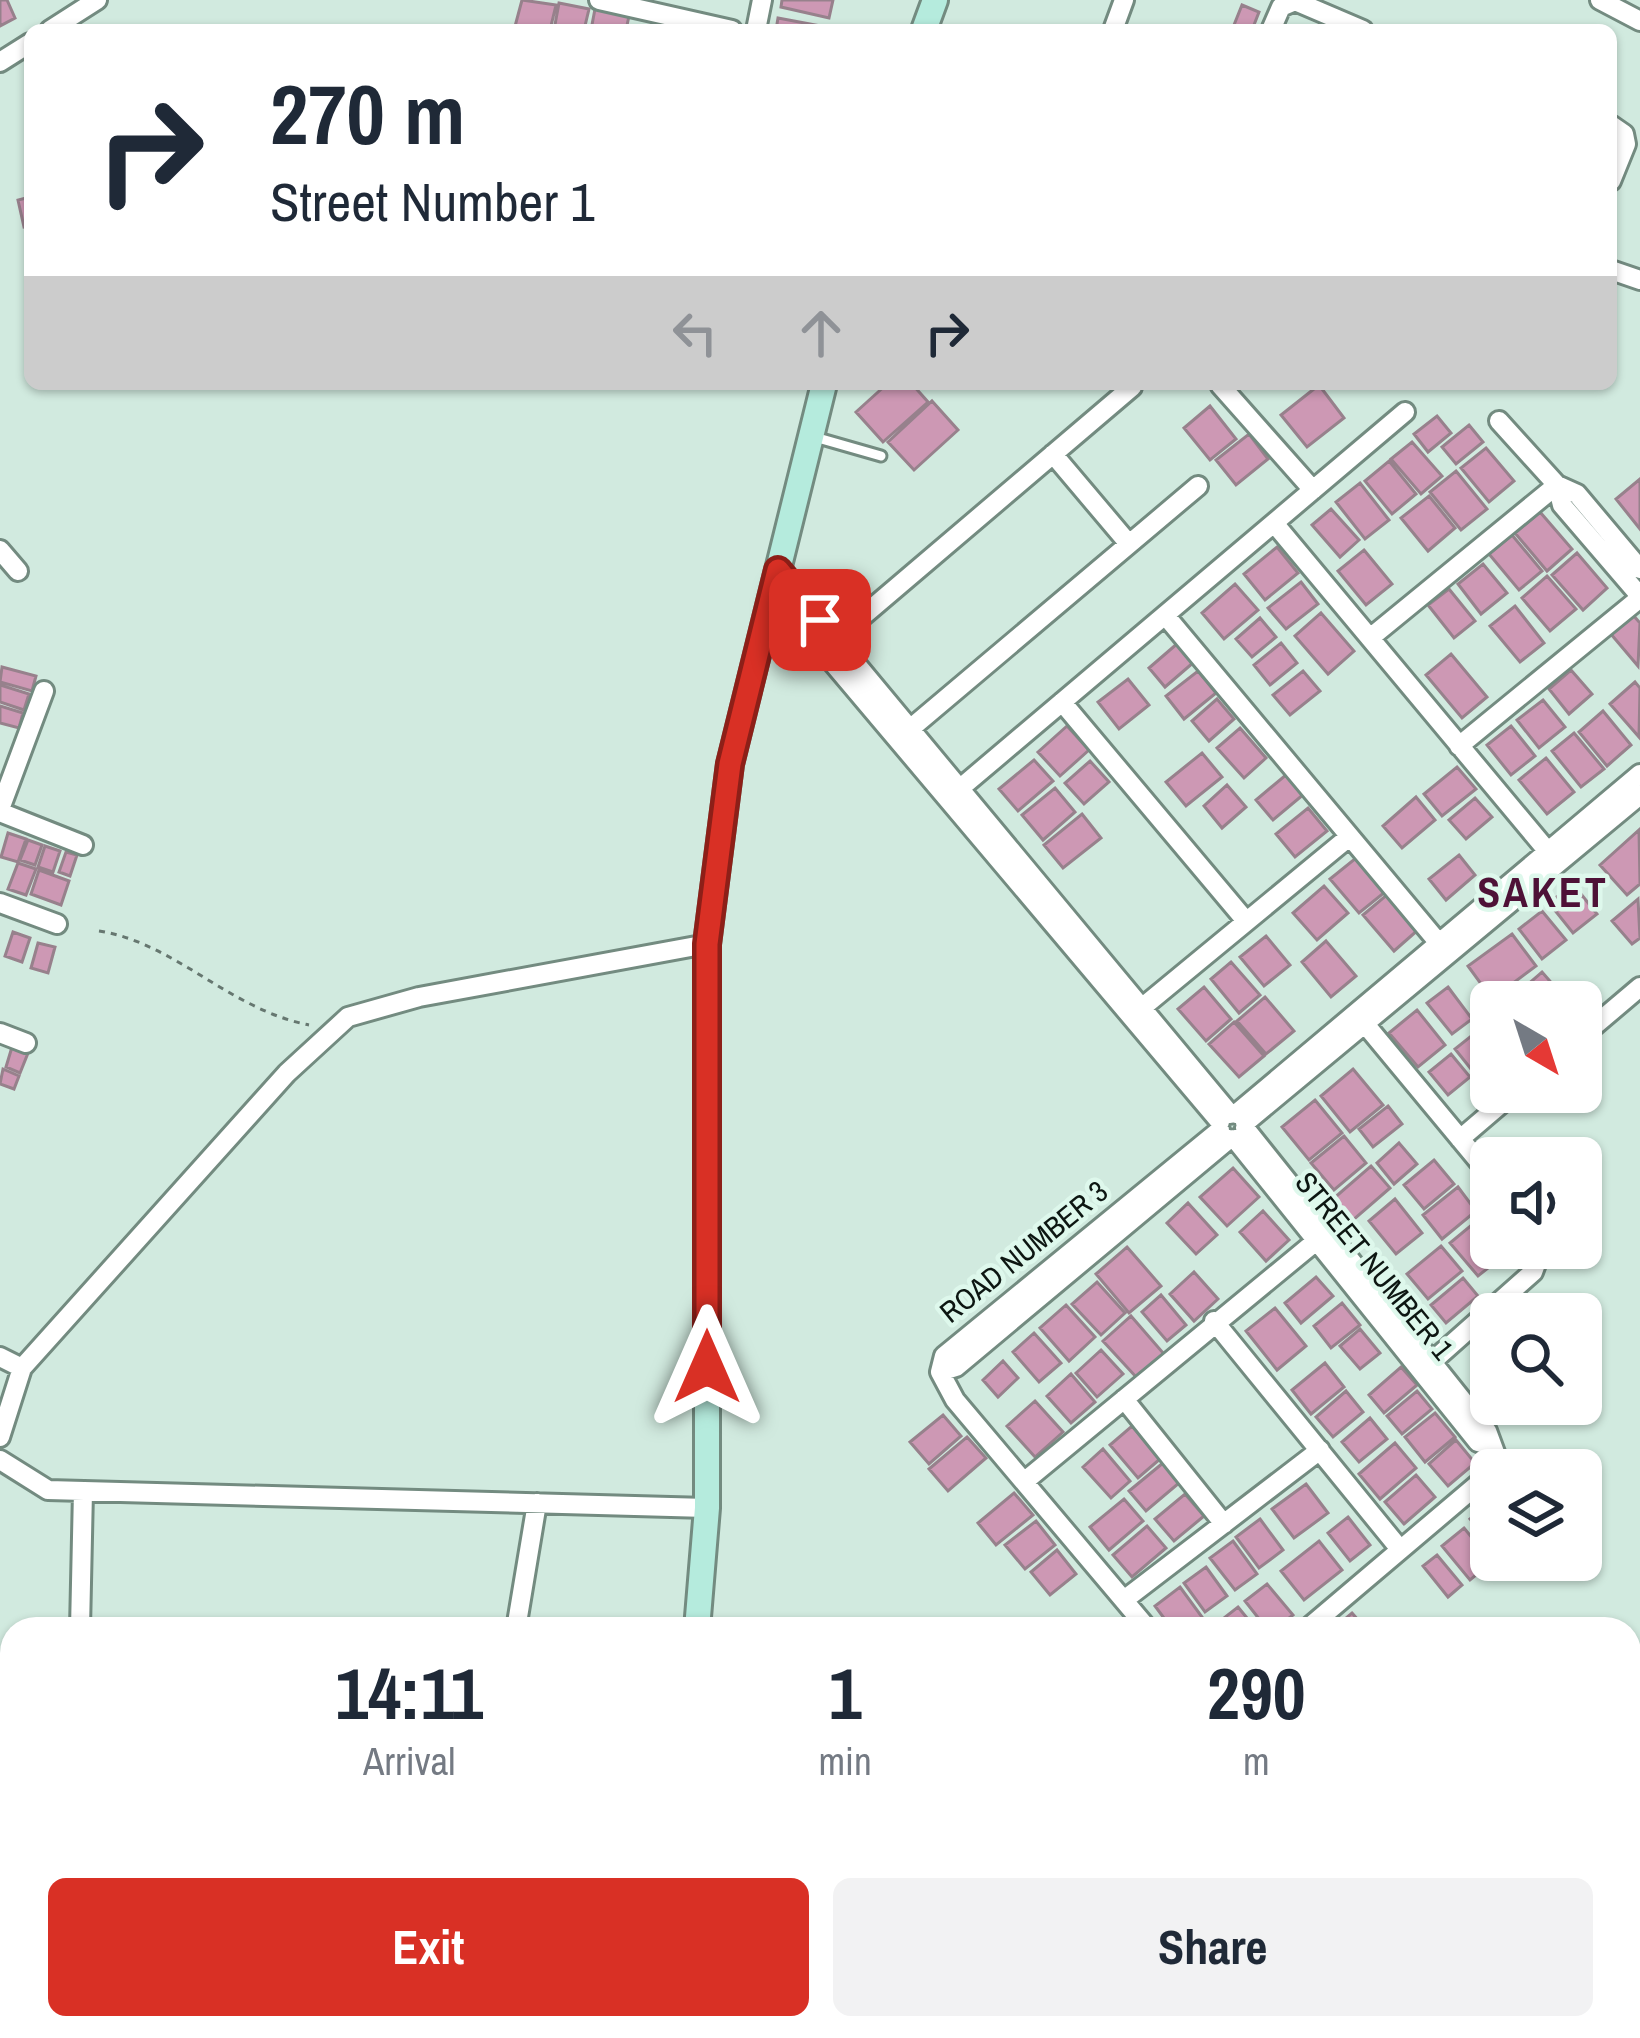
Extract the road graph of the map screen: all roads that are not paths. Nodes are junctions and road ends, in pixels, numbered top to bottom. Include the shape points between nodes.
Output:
1 (98, 0) edge
2 (599, 0) edge
3 (1600, 0) edge
4 (644, 20) edge
5 (1640, 22) edge
6 (60, 24) edge
7 (679, 24) edge
8 (1274, 24) edge
9 (1350, 24) edge
10 (1617, 129) edge
11 (1617, 166) edge
12 (822, 390) edge
13 (1128, 390) edge
14 (1224, 390) edge
15 (1405, 412) dead end
16 (1498, 422) dead end
17 (811, 436) junction
18 (1052, 454) junction
19 (881, 455) dead end
20 (1557, 485) junction
21 (1198, 486) dead end
22 (1313, 490) junction
23 (1274, 523) junction
24 (1129, 544) junction
25 (0, 550) edge
26 (1640, 569) edge
27 (18, 571) dead end
28 (775, 581) junction
29 (1640, 597) edge
30 (1166, 615) junction
31 (1370, 638) junction
32 (829, 645) junction
33 (44, 691) dead end
34 (1062, 702) junction
35 (910, 729) junction
36 (1459, 746) junction
37 (1640, 774) edge
38 (954, 794) junction
39 (1640, 795) edge
40 (0, 810) edge
41 (1348, 837) junction
42 (83, 844) dead end
43 (1553, 857) junction
44 (0, 903) edge
45 (1246, 921) junction
46 (57, 924) dead end
47 (707, 944) junction
48 (1443, 948) junction
49 (1640, 988) edge
50 (1144, 1006) junction
51 (1602, 1020) edge
52 (1365, 1024) junction
53 (0, 1033) edge
54 (26, 1043) dead end
55 (1490, 1113) edge
56 (1232, 1126) junction
57 (1460, 1139) junction
58 (1470, 1151) edge
59 (1322, 1236) junction
60 (1535, 1269) edge
61 (1214, 1322) junction
62 (0, 1357) edge
63 (22, 1368) junction
64 (1426, 1368) junction
65 (1124, 1399) junction
66 (0, 1436) edge
67 (1492, 1449) edge
68 (1320, 1450) junction
69 (0, 1460) edge
70 (1025, 1481) junction
71 (1470, 1490) edge
72 (83, 1491) junction
73 (538, 1503) junction
74 (707, 1508) junction
75 (1224, 1524) junction
76 (1400, 1548) junction
77 (1124, 1600) junction
78 (80, 1617) edge
79 (518, 1617) edge
80 (698, 1617) edge
81 (1138, 1617) edge
82 (1321, 1617) edge

1 - 6 street
2 - 4 street
3 - 5 street
4 - 7 street
8 - 9 street via 1294,1
10 - 11 street via 1626,144
12 - 17 street
13 - 18 street
14 - 22 street
15 - 22 street
16 - 20 street
17 - 19 lane
17 - 28 street
18 - 24 street
18 - 32 street
20 - 26 street via 1577,494
20 - 29 street via 1562,505
20 - 31 street
21 - 24 street
22 - 23 street
23 - 30 street
23 - 31 street
24 - 35 street
25 - 27 street
28 - 32 street, STREET NUMBER 1
28 - 47 street via 730,764
29 - 36 street
30 - 34 street
30 - 41 street
31 - 36 street
32 - 35 street, STREET NUMBER 1
32 - 38 street, STREET NUMBER 1
33 - 40 street
34 - 38 street
34 - 45 street
35 - 38 street, STREET NUMBER 1
36 - 43 street
37 - 43 street, ROAD NUMBER 3
38 - 50 street, STREET NUMBER 1
38 - 56 street, STREET NUMBER 1
39 - 43 street, ROAD NUMBER 3
40 - 42 street
41 - 45 street
41 - 48 street
43 - 48 street, ROAD NUMBER 3
44 - 46 street
45 - 50 street
47 - 63 street via 348,1017 272,1090
47 - 74 street
48 - 52 street, ROAD NUMBER 3
48 - 56 street, ROAD NUMBER 3
49 - 51 street
50 - 56 street, STREET NUMBER 1
52 - 56 street, ROAD NUMBER 3
52 - 57 street
53 - 54 street
55 - 57 street
56 - 59 street, STREET NUMBER 1
56 - 70 street, ROAD NUMBER 3 via 956,1367 940,1372
57 - 58 street
59 - 61 street
59 - 64 street, STREET NUMBER 1
60 - 64 street
61 - 65 street
61 - 68 street
62 - 63 street
63 - 66 street
64 - 67 street, STREET NUMBER 1 via 1487,1431
65 - 70 street
65 - 75 street
68 - 75 street
68 - 76 street
69 - 72 street via 47,1490
70 - 77 street
71 - 76 street
72 - 73 street
72 - 78 street
73 - 74 street
73 - 79 street
74 - 80 street
75 - 77 street
76 - 82 street
77 - 81 street

